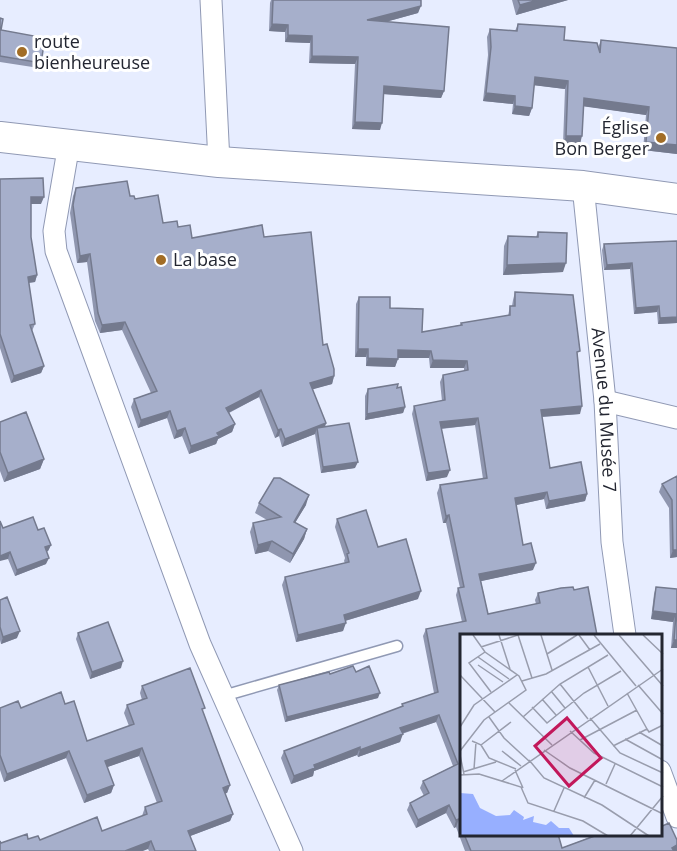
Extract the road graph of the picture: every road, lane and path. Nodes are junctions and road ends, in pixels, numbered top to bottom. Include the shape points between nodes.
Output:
1 (211, 0) edge
2 (0, 137) edge
3 (69, 144) junction
4 (219, 162) junction
5 (583, 186) junction
6 (677, 199) edge
7 (604, 401) junction
8 (677, 418) edge
9 (625, 634) edge
10 (397, 646) dead end
11 (223, 696) junction
12 (662, 776) edge
13 (677, 817) edge
14 (292, 851) edge

1 - 4 street
2 - 3 street
3 - 4 street
3 - 11 street via 54,231 56,251 200,644
4 - 5 street
5 - 6 street
5 - 7 street, Avenue du Musée 7
7 - 8 street
7 - 9 street, Avenue du Musée 7 via 612,542
10 - 11 lane
11 - 14 street
12 - 13 street

